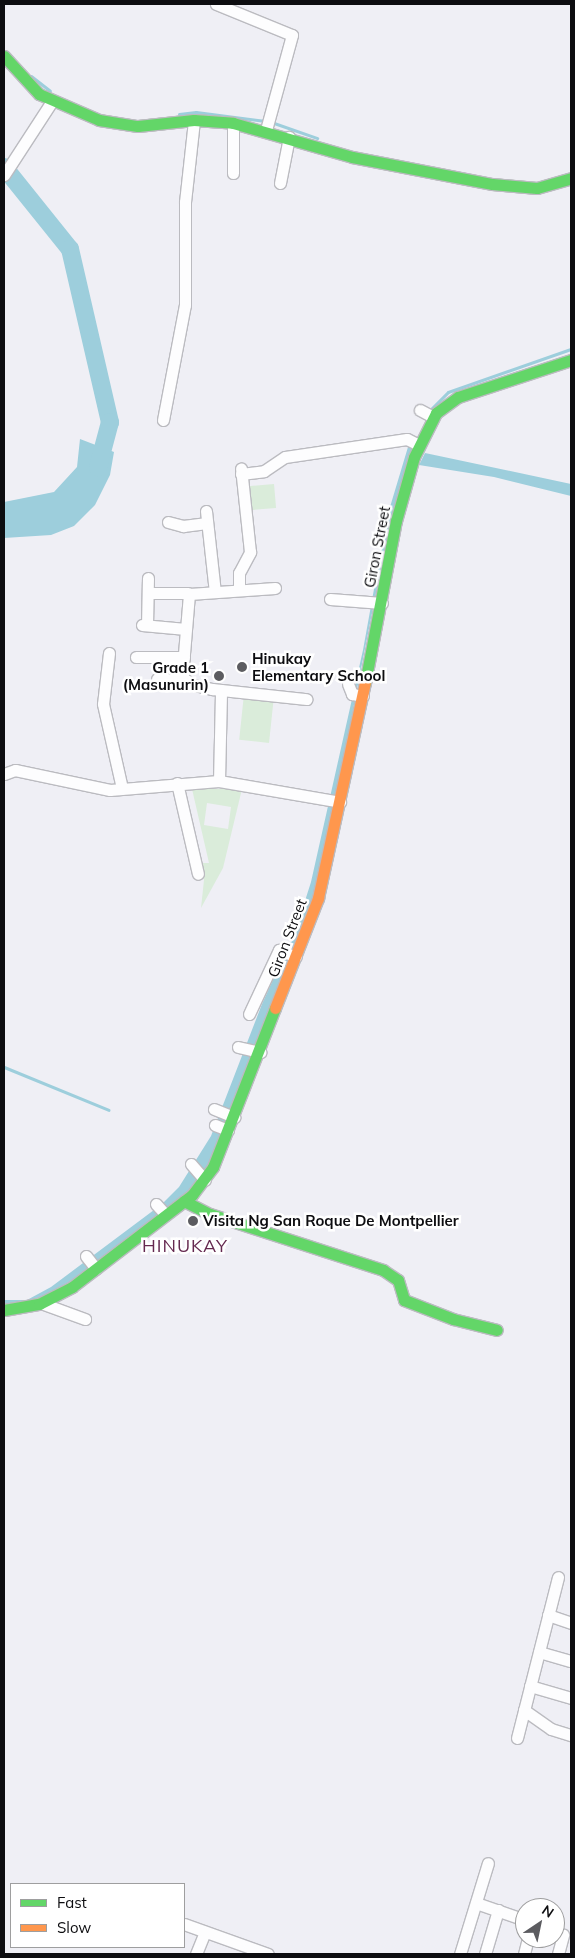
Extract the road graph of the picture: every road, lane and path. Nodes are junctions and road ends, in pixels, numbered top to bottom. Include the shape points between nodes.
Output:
1 (216, 4) edge
2 (4, 56) edge
3 (52, 102) junction
4 (194, 120) junction
5 (233, 123) junction
6 (268, 127) junction
7 (289, 137) junction
8 (233, 173) dead end
9 (4, 175) edge
10 (571, 178) edge
11 (280, 183) dead end
12 (571, 360) edge
13 (420, 410) dead end
14 (433, 417) junction
15 (162, 420) dead end
16 (419, 445) junction
17 (206, 511) dead end
18 (168, 522) dead end
19 (207, 523) junction
20 (148, 578) dead end
21 (275, 588) dead end
22 (239, 590) junction
23 (214, 592) junction
24 (148, 593) junction
25 (188, 593) dead end
26 (330, 599) dead end
27 (376, 602) junction
28 (186, 628) junction
29 (109, 653) dead end
30 (136, 657) dead end
31 (184, 657) junction
32 (157, 678) dead end
33 (186, 680) junction
34 (221, 690) junction
35 (306, 699) dead end
36 (5, 775) edge
37 (219, 781) junction
38 (177, 784) junction
39 (122, 788) junction
40 (335, 801) junction
41 (198, 874) dead end
42 (292, 955) junction
43 (249, 1014) dead end
44 (191, 1164) dead end
45 (204, 1178) junction
46 (184, 1202) junction
47 (86, 1256) dead end
48 (95, 1268) junction
49 (41, 1303) junction
50 (4, 1310) edge
51 (85, 1319) dead end
52 (497, 1330) dead end
53 (558, 1577) dead end
54 (548, 1615) junction
55 (571, 1623) edge
56 (539, 1652) junction
57 (571, 1661) edge
58 (530, 1686) junction
59 (571, 1698) edge
60 (524, 1710) junction
61 (571, 1735) edge
62 (517, 1738) dead end
63 (488, 1863) dead end
64 (476, 1903) junction
65 (498, 1910) junction
66 (515, 1916) edge
67 (185, 1924) edge
68 (206, 1932) junction
69 (196, 1954) edge
70 (268, 1954) edge
71 (460, 1954) edge
72 (485, 1954) edge

1 - 6 street via 292,35
2 - 3 street via 20,76
3 - 4 street via 99,120 138,126
3 - 9 street
4 - 5 street
4 - 15 street via 185,202 186,305
5 - 6 street
5 - 8 street
6 - 7 street
7 - 10 street via 352,157 492,184 537,188
7 - 11 street
12 - 14 street via 458,396
13 - 14 street
14 - 16 street, Giron Street
16 - 22 street via 407,439 285,457 264,471 241,471 250,552 239,573
16 - 27 street, Giron Street
17 - 19 street
18 - 19 street via 183,526
19 - 23 street
20 - 24 street
21 - 22 street
22 - 23 street
23 - 28 street via 189,594
24 - 25 street
24 - 28 street via 144,625
26 - 27 street
27 - 40 street, Giron Street
28 - 31 street
29 - 39 street via 103,704
30 - 31 street
31 - 33 street via 182,677
32 - 33 street
33 - 34 street via 190,684
34 - 35 street
34 - 37 street
36 - 39 street via 110,790
37 - 38 street
37 - 40 street
38 - 39 street
38 - 41 street
40 - 42 street, Giron Street via 321,890
42 - 43 street via 278,950
42 - 45 street, Giron Street via 225,1114 217,1160
44 - 45 street
45 - 46 street, Giron Street
46 - 48 street, Giron Street via 161,1210
46 - 52 street via 210,1214 388,1272 398,1280 404,1300 453,1319
47 - 48 street
48 - 49 street, Giron Street via 72,1287
49 - 50 street, Giron Street
49 - 51 street
53 - 54 street
54 - 55 street
54 - 56 street
56 - 57 street
56 - 58 street
58 - 59 street
58 - 60 street
60 - 61 street via 551,1729
60 - 62 street
63 - 64 street
64 - 65 street
64 - 71 street
65 - 66 street
65 - 72 street
67 - 68 street
68 - 69 street
68 - 70 street

